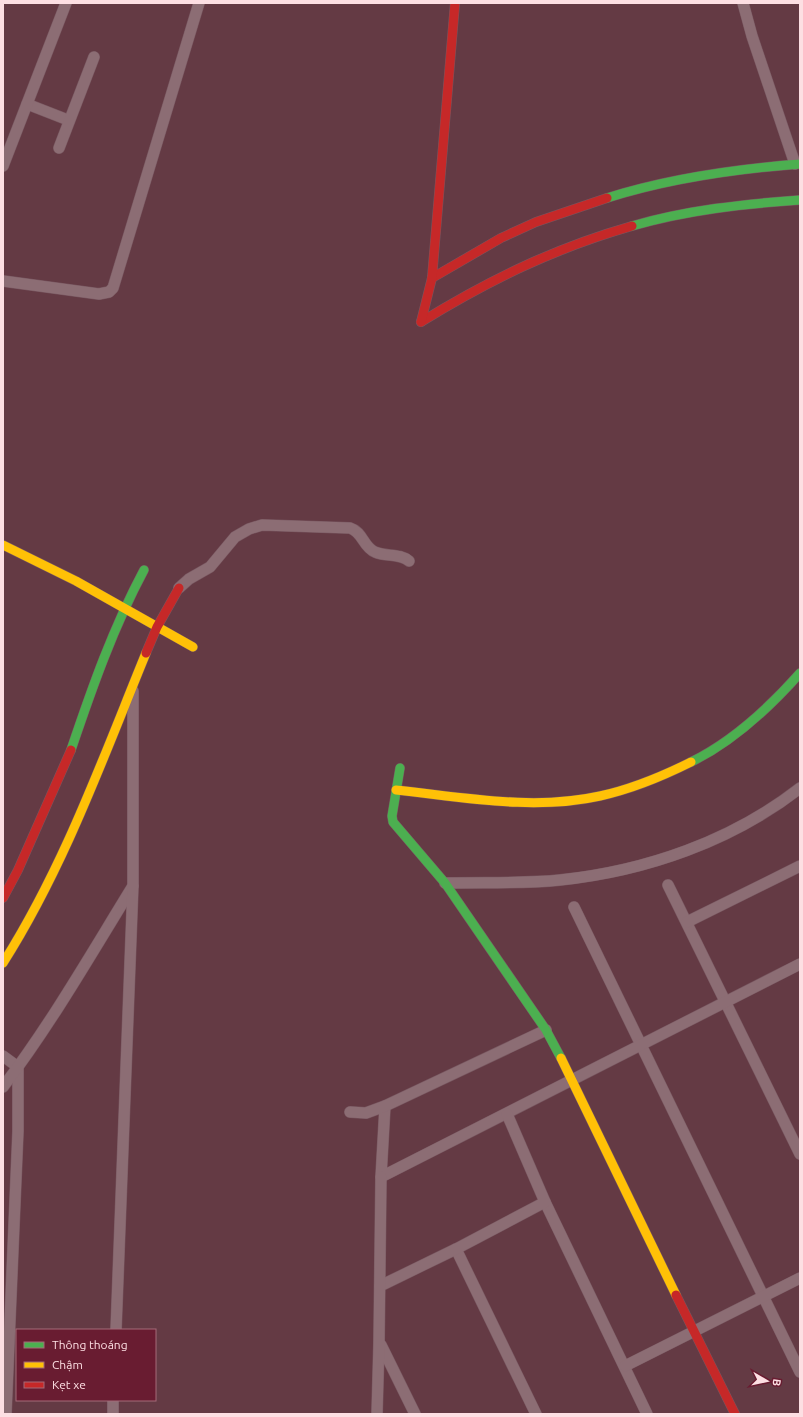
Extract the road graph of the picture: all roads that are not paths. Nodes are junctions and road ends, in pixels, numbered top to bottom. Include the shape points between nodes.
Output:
1 (66, 3) edge
2 (199, 3) edge
3 (455, 3) edge
4 (744, 3) edge
5 (94, 57) dead end
6 (27, 104) junction
7 (68, 120) junction
8 (59, 148) dead end
9 (798, 164) edge
10 (3, 166) edge
11 (800, 174) edge
12 (800, 200) edge
13 (432, 278) junction
14 (3, 281) edge
15 (3, 546) edge
16 (409, 560) dead end
17 (144, 570) dead end
18 (179, 588) joint
19 (124, 607) junction
20 (157, 627) junction
21 (193, 648) dead end
22 (800, 674) edge
23 (133, 685) junction
24 (400, 768) dead end
25 (800, 788) edge
26 (396, 790) junction
27 (800, 866) edge
28 (446, 883) junction
29 (133, 885) junction
30 (668, 885) dead end
31 (3, 898) edge
32 (574, 907) dead end
33 (687, 922) junction
34 (3, 963) edge
35 (800, 964) edge
36 (725, 1001) junction
37 (546, 1030) junction
38 (640, 1044) junction
39 (3, 1056) edge
40 (18, 1068) junction
41 (572, 1079) junction
42 (3, 1087) edge
43 (385, 1106) junction
44 (350, 1112) dead end
45 (507, 1114) junction
46 (800, 1154) edge
47 (381, 1177) junction
48 (545, 1202) junction
49 (456, 1250) junction
50 (800, 1278) edge
51 (380, 1286) junction
52 (763, 1296) junction
53 (116, 1329) edge
54 (694, 1332) junction
55 (379, 1343) junction
56 (625, 1366) junction
57 (800, 1372) edge
58 (113, 1401) edge
59 (6, 1414) edge
60 (113, 1414) edge
61 (377, 1414) edge
62 (414, 1414) edge
63 (536, 1414) edge
64 (647, 1414) edge
65 (735, 1414) edge

1 - 6 street
2 - 14 street via 113,288 109,292 99,294
3 - 13 street
4 - 9 street via 752,36
5 - 7 street
6 - 7 street
6 - 10 street
7 - 8 street
9 - 11 street
9 - 13 street via 681,179 591,202 500,238
12 - 13 street via 759,202 684,213 596,235 503,274 421,322
15 - 19 street via 30,557
16 - 18 street via 405,557 375,552 367,545 360,532 350,528 262,525 242,532 205,572
17 - 19 street
18 - 20 street
19 - 20 street
19 - 31 street via 65,766
20 - 21 street
20 - 23 street
22 - 26 street via 750,724 709,751 684,766 620,791 566,801 529,802
23 - 29 street
23 - 34 street via 68,839 24,930
24 - 26 street
25 - 28 street via 760,815 721,836 640,866 561,880
26 - 28 street via 393,822
27 - 33 street
28 - 37 street
29 - 40 street
29 - 53 street
30 - 33 street
32 - 38 street
33 - 36 street
35 - 36 street
36 - 38 street
36 - 46 street
37 - 41 street
37 - 43 street
38 - 41 street
38 - 52 street
39 - 40 street
40 - 42 street
40 - 59 street via 18,1131
41 - 45 street
41 - 54 street
43 - 44 street via 366,1113
43 - 47 street
45 - 47 street
45 - 48 street
47 - 51 street
48 - 49 street
48 - 56 street
49 - 51 street
49 - 63 street
50 - 52 street
51 - 55 street
52 - 54 street
52 - 57 street
54 - 56 street
54 - 65 street
55 - 61 street
55 - 62 street
56 - 64 street
58 - 60 street

